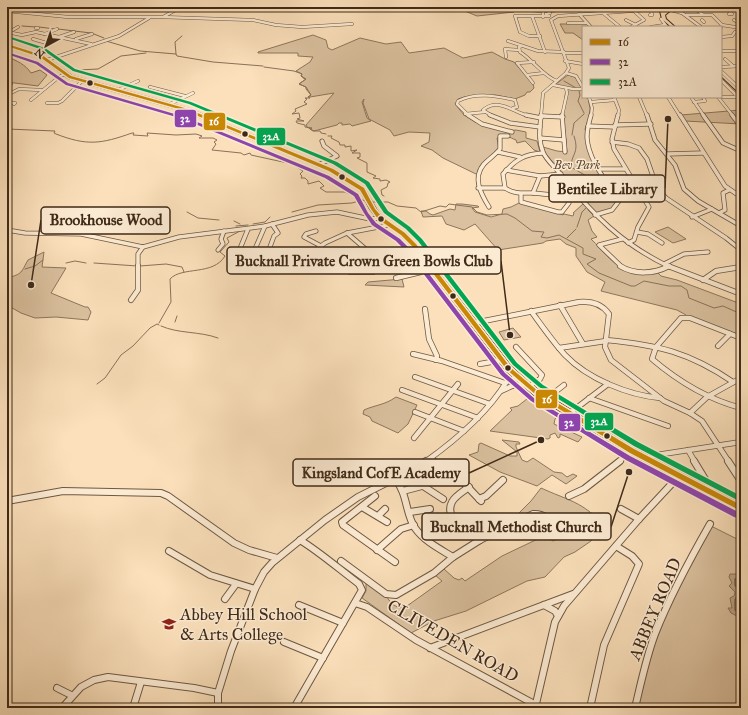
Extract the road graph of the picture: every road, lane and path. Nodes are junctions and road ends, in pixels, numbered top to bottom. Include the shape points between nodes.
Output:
1 (181, 7) edge
2 (596, 7) edge
3 (640, 7) edge
4 (687, 7) edge
5 (715, 7) edge
6 (725, 7) edge
7 (633, 9) edge
8 (528, 10) dead end
9 (546, 10) dead end
10 (651, 10) junction
11 (664, 10) edge
12 (7, 11) edge
13 (602, 13) junction
14 (579, 14) junction
15 (650, 15) dead end
16 (703, 15) junction
17 (731, 15) dead end
18 (532, 16) junction
19 (551, 16) junction
20 (686, 16) junction
21 (149, 17) junction
22 (161, 17) junction
23 (543, 17) junction
24 (664, 19) junction
25 (626, 20) dead end
26 (695, 21) junction
27 (703, 21) dead end
28 (734, 21) dead end
29 (568, 23) dead end
30 (588, 23) junction
31 (352, 24) dead end
32 (741, 24) edge
33 (636, 25) joint
34 (590, 26) edge
35 (619, 26) edge
36 (669, 26) edge
37 (700, 26) edge
38 (722, 26) edge
39 (18, 27) dead end
40 (37, 28) dead end
41 (56, 30) dead end
42 (741, 30) edge
43 (8, 32) edge
44 (34, 32) junction
45 (73, 32) dead end
46 (45, 34) junction
47 (90, 34) dead end
48 (52, 36) junction
49 (540, 36) junction
50 (58, 37) junction
51 (722, 37) edge
52 (33, 39) dead end
53 (76, 39) junction
54 (39, 41) junction
55 (508, 41) dead end
56 (50, 44) dead end
57 (91, 44) junction
58 (7, 45) edge
59 (522, 46) junction
60 (519, 50) junction
61 (722, 51) edge
62 (545, 52) junction
63 (564, 53) junction
64 (582, 53) edge
65 (739, 54) edge
66 (506, 57) dead end
67 (725, 59) dead end
68 (47, 60) junction
69 (565, 61) junction
70 (534, 62) junction
71 (582, 64) edge
72 (733, 66) junction
73 (741, 66) edge
74 (722, 67) edge
75 (544, 72) junction
76 (722, 72) edge
77 (566, 73) junction
78 (65, 74) junction
79 (527, 75) junction
80 (722, 75) edge
81 (82, 81) junction
82 (138, 81) dead end
83 (557, 81) junction
84 (722, 81) edge
85 (533, 83) dead end
86 (11, 84) dead end
87 (553, 85) junction
88 (7, 86) edge
89 (582, 86) edge
90 (150, 87) dead end
91 (582, 88) edge
92 (42, 90) junction
93 (118, 90) junction
94 (566, 90) junction
95 (741, 90) edge
96 (8, 93) edge
97 (193, 93) dead end
98 (185, 96) junction
99 (488, 96) junction
100 (740, 96) edge
101 (722, 97) edge
102 (589, 98) edge
103 (639, 98) edge
104 (669, 98) edge
105 (692, 98) edge
106 (704, 98) edge
107 (719, 98) edge
108 (615, 99) edge
109 (31, 100) dead end
110 (741, 100) edge
111 (591, 102) junction
112 (694, 102) junction
113 (7, 103) edge
114 (47, 103) dead end
115 (14, 104) dead end
116 (170, 104) junction
117 (495, 104) junction
118 (513, 108) junction
119 (485, 112) junction
120 (465, 114) junction
121 (541, 117) junction
122 (563, 117) junction
123 (512, 123) junction
124 (651, 124) junction
125 (588, 126) junction
126 (615, 126) junction
127 (540, 127) junction
128 (741, 127) edge
129 (502, 129) junction
130 (512, 132) dead end
131 (508, 136) dead end
132 (540, 138) junction
133 (564, 140) junction
134 (322, 142) dead end
135 (612, 142) junction
136 (741, 151) edge
137 (498, 152) junction
138 (566, 152) dead end
139 (543, 153) junction
140 (703, 153) junction
141 (667, 154) junction
142 (520, 157) junction
143 (318, 165) junction
144 (625, 169) junction
145 (506, 170) junction
146 (600, 170) junction
147 (561, 174) junction
148 (540, 176) junction
149 (478, 188) junction
150 (505, 188) junction
151 (729, 190) junction
152 (533, 193) junction
153 (521, 194) junction
154 (579, 196) junction
155 (567, 197) junction
156 (741, 197) edge
157 (489, 207) dead end
158 (712, 209) junction
159 (719, 213) junction
160 (595, 215) junction
161 (692, 217) junction
162 (380, 218) junction
163 (272, 224) junction
164 (389, 225) junction
165 (265, 226) junction
166 (741, 226) edge
167 (248, 229) junction
168 (7, 230) edge
169 (224, 231) junction
170 (316, 231) dead end
171 (637, 232) junction
172 (347, 233) junction
173 (622, 239) junction
174 (628, 243) junction
175 (662, 243) dead end
176 (143, 247) junction
177 (320, 247) junction
178 (218, 250) dead end
179 (255, 250) dead end
180 (741, 250) edge
181 (239, 251) dead end
182 (369, 252) dead end
183 (708, 252) dead end
184 (267, 255) dead end
185 (309, 255) dead end
186 (422, 255) junction
187 (354, 259) dead end
188 (395, 260) dead end
189 (378, 262) dead end
190 (342, 263) junction
191 (666, 265) junction
192 (741, 267) edge
193 (433, 269) junction
194 (396, 278) dead end
195 (703, 280) junction
196 (741, 294) edge
197 (131, 300) dead end
198 (560, 305) junction
199 (425, 309) dead end
200 (531, 311) junction
201 (474, 323) junction
202 (730, 334) junction
203 (741, 338) edge
204 (606, 341) junction
205 (583, 344) junction
206 (718, 346) dead end
207 (516, 347) dead end
208 (656, 347) junction
209 (559, 348) junction
210 (413, 354) dead end
211 (436, 360) junction
212 (502, 360) junction
213 (480, 364) dead end
214 (415, 377) dead end
215 (517, 378) junction
216 (741, 378) edge
217 (732, 382) junction
218 (505, 383) junction
219 (458, 384) dead end
220 (608, 384) junction
221 (564, 385) dead end
222 (642, 385) junction
223 (526, 386) junction
224 (402, 390) dead end
225 (452, 390) junction
226 (501, 391) junction
227 (634, 392) junction
228 (707, 397) junction
229 (589, 398) junction
230 (660, 398) junction
231 (546, 399) junction
232 (441, 404) junction
233 (490, 404) junction
234 (741, 408) edge
235 (415, 412) dead end
236 (570, 413) junction
237 (690, 413) junction
238 (430, 418) junction
239 (478, 418) junction
240 (668, 426) dead end
241 (464, 431) junction
242 (414, 438) dead end
243 (741, 442) edge
244 (718, 445) junction
245 (688, 450) junction
246 (632, 451) junction
247 (646, 459) junction
248 (422, 463) junction
249 (429, 464) junction
250 (741, 468) edge
251 (734, 469) junction
252 (419, 474) dead end
253 (679, 476) junction
254 (396, 478) junction
255 (503, 480) dead end
256 (741, 481) edge
257 (416, 482) dead end
258 (422, 486) junction
259 (469, 487) junction
260 (403, 491) junction
261 (710, 492) junction
262 (375, 496) dead end
263 (441, 496) dead end
264 (569, 496) dead end
265 (7, 501) edge
266 (741, 505) edge
267 (362, 507) junction
268 (385, 509) dead end
269 (430, 509) dead end
270 (621, 509) dead end
271 (410, 512) junction
272 (378, 516) junction
273 (639, 519) junction
274 (492, 520) dead end
275 (387, 522) dead end
276 (561, 523) dead end
277 (710, 524) dead end
278 (414, 525) junction
279 (556, 526) junction
280 (564, 534) dead end
281 (474, 535) junction
282 (300, 540) junction
283 (480, 540) junction
284 (616, 546) junction
285 (377, 550) junction
286 (169, 551) dead end
287 (453, 557) junction
288 (277, 558) junction
289 (340, 561) dead end
290 (396, 562) dead end
291 (236, 584) junction
292 (255, 589) junction
293 (574, 593) junction
294 (225, 599) dead end
295 (355, 602) junction
296 (299, 605) dead end
297 (544, 605) junction
298 (558, 616) junction
299 (343, 623) junction
300 (284, 642) dead end
301 (430, 648) junction
302 (323, 658) junction
303 (141, 682) junction
304 (57, 688) dead end
305 (218, 693) junction
306 (71, 695) junction
307 (536, 706) edge
308 (62, 708) edge
309 (133, 708) edge
310 (218, 708) edge
311 (294, 708) edge
312 (590, 708) edge
313 (635, 708) edge

1 - 22 street
2 - 13 street
2 - 19 street via 548,11
3 - 7 street
4 - 16 street
5 - 6 street
6 - 17 street
7 - 10 street
7 - 13 street
7 - 33 street via 644,19
8 - 23 street via 543,11
9 - 19 street via 546,14
10 - 11 street
10 - 15 street
11 - 20 street via 676,10
11 - 24 main road
12 - 21 street via 68,17
13 - 14 street
13 - 35 street
14 - 19 street
14 - 30 street
16 - 20 street
16 - 38 street via 712,15
18 - 23 street
18 - 49 street
18 - 49 street via 515,16 520,32 529,36
19 - 23 street
19 - 63 street
20 - 26 street
21 - 22 street
21 - 57 street via 119,36
22 - 31 street via 253,20 279,26 325,28
24 - 36 main road
24 - 36 street via 661,19
25 - 33 street
26 - 27 street
26 - 37 street
28 - 32 street
29 - 30 street
30 - 34 street
38 - 42 street
39 - 43 street
40 - 44 street
41 - 46 street
42 - 51 street via 732,36
43 - 44 street via 23,35
44 - 46 street
45 - 50 street
46 - 48 street
47 - 53 street
48 - 50 street
48 - 54 street
49 - 62 street
50 - 53 street
52 - 54 street
53 - 57 street
54 - 56 street
55 - 59 street
57 - 68 street
58 - 68 highway via 34,52
59 - 60 street
59 - 62 street
60 - 66 street via 505,49
60 - 70 street
61 - 65 street
62 - 63 street
63 - 64 street
63 - 69 street
67 - 72 street
68 - 78 highway
69 - 71 street
69 - 77 street via 569,68
70 - 75 street
70 - 79 street via 517,63
72 - 73 street
72 - 74 street
75 - 79 street
75 - 83 street via 550,79
76 - 95 street
77 - 83 street
77 - 89 street via 576,76
78 - 81 highway
78 - 92 street
79 - 85 street
80 - 100 main road
81 - 93 highway
81 - 114 street via 62,101
82 - 93 street
83 - 87 street
84 - 100 street
86 - 88 street
87 - 94 street
87 - 121 street via 543,93
90 - 98 street
91 - 94 street
92 - 96 street via 21,88
92 - 109 street
93 - 116 highway
94 - 122 street
97 - 98 street
98 - 116 street
99 - 117 street
99 - 118 street via 515,100 517,107
99 - 120 street via 458,101 456,104
100 - 101 street
100 - 110 street
102 - 111 street
103 - 124 street
104 - 140 street
105 - 112 street
106 - 112 street via 705,101
107 - 128 street
108 - 111 street
108 - 126 street via 620,110
111 - 125 street
112 - 136 street via 718,138
113 - 115 street
116 - 143 highway
117 - 118 street
117 - 119 street via 483,110
118 - 121 street via 527,116
119 - 120 street
119 - 123 street
120 - 129 street via 474,121
121 - 122 street
121 - 127 street
122 - 133 street
123 - 127 street
123 - 129 street
124 - 126 street
124 - 141 street via 656,140
125 - 126 street
125 - 146 street via 588,144
126 - 135 street
127 - 132 street
129 - 130 street
131 - 137 street via 500,136
132 - 133 street
132 - 139 street
133 - 138 street
134 - 143 street via 337,156
135 - 144 street
135 - 161 street via 628,144 642,150 657,188
137 - 142 street
137 - 149 street via 480,169
139 - 142 street via 530,153
139 - 147 street
140 - 141 street
140 - 151 street
141 - 158 street via 675,165 682,186 693,198
142 - 145 street
143 - 162 highway via 362,189
144 - 146 street
144 - 171 street via 648,207
145 - 148 street
145 - 150 street via 503,174
146 - 160 street via 619,201 610,212
147 - 148 street
147 - 154 street
148 - 152 street
149 - 150 street
149 - 157 street
150 - 153 street
151 - 156 street
151 - 159 street via 723,194 725,210
152 - 153 street
152 - 155 street
153 - 155 street via 521,202 558,212 562,212 570,203
154 - 155 street
154 - 160 street
158 - 159 street
158 - 161 street
159 - 166 street
160 - 173 street
161 - 180 street
162 - 163 street via 327,213 299,216
162 - 164 highway
163 - 165 street
163 - 184 street via 278,233 274,236
164 - 172 street
164 - 186 highway via 403,234
165 - 167 street
165 - 179 street
167 - 169 street
167 - 181 street
168 - 176 street via 81,234
169 - 176 street
169 - 178 street via 221,239 223,244
170 - 177 street via 304,236
171 - 174 street via 634,240
171 - 175 street via 648,234
172 - 177 street
172 - 182 street
173 - 174 street
173 - 191 street via 599,245 618,264 630,270 658,271
174 - 191 street
176 - 197 street via 138,254 138,290
177 - 185 street
177 - 190 street
183 - 191 street via 684,254
186 - 188 street
186 - 193 highway
187 - 190 street
189 - 190 street via 378,267 373,272 355,273 350,272
191 - 195 street
192 - 195 street via 718,269
193 - 194 street
193 - 201 highway
195 - 196 street
198 - 200 street
198 - 204 street via 586,302 603,307 608,314
198 - 205 street
199 - 211 street via 429,339 437,356
200 - 201 street
200 - 209 street
201 - 212 highway
202 - 203 street
202 - 206 street
202 - 208 street via 690,318 681,318
204 - 205 street
204 - 208 street
204 - 222 street via 606,350 611,360
205 - 209 street
207 - 223 street via 542,376
208 - 217 street via 706,365
208 - 228 street via 652,359
209 - 220 street via 580,369
210 - 211 street
211 - 218 street
212 - 213 street
212 - 215 highway
214 - 225 street
215 - 218 street
215 - 223 highway
216 - 217 street
217 - 228 street
218 - 226 street
219 - 225 street
220 - 227 street
220 - 229 street
221 - 231 street
222 - 227 street
222 - 230 street
223 - 226 street via 512,386
223 - 231 highway
224 - 232 street
225 - 232 street
225 - 233 street
226 - 233 street
227 - 230 street
228 - 234 street
228 - 237 street
229 - 236 street
229 - 240 street
230 - 237 street
231 - 236 highway
232 - 238 street
232 - 239 street
233 - 239 street
235 - 238 street
236 - 246 highway
237 - 244 street via 704,423
238 - 241 street
238 - 242 street
239 - 241 street
241 - 249 street
243 - 244 street
244 - 245 street
244 - 251 street
245 - 247 street via 650,456
245 - 261 street via 711,489
246 - 247 highway
246 - 264 street via 584,489
247 - 253 highway
248 - 249 street
248 - 249 street
248 - 254 street
249 - 252 street
249 - 259 street
250 - 251 street
251 - 256 street
253 - 261 highway
253 - 273 street
254 - 260 street
254 - 282 street via 358,497
255 - 259 street via 480,500
257 - 258 street
258 - 260 street
258 - 263 street
259 - 281 street via 452,502 450,511 456,522
260 - 271 street
261 - 266 highway
262 - 267 street
265 - 288 street via 63,491 160,493 234,543
267 - 272 street
267 - 285 street via 343,519 343,525
268 - 272 street
269 - 271 street
270 - 273 street
271 - 278 street
272 - 275 street
273 - 284 street
274 - 281 street
276 - 279 street
277 - 313 street, ABBEY ROAD via 680,579 655,635
278 - 285 street via 401,529
278 - 287 street via 423,536
279 - 280 street
279 - 283 street via 537,513
281 - 283 street
282 - 288 street
282 - 295 street via 322,554 326,560 362,587
283 - 287 street
284 - 293 street
284 - 312 street via 639,564 604,645
285 - 290 street
286 - 291 street via 210,575
287 - 289 street via 434,573 396,596 386,594
288 - 292 street via 264,572
291 - 292 street
291 - 294 street
292 - 305 street
293 - 297 street
293 - 298 street
295 - 299 street
295 - 301 street, CLIVEDEN ROAD via 367,607
296 - 299 street
297 - 298 street via 555,611
297 - 301 street
298 - 307 street
299 - 302 street
300 - 302 street
301 - 307 street, CLIVEDEN ROAD
302 - 311 street
303 - 305 street
303 - 306 street via 98,678
303 - 309 street
304 - 306 street
305 - 310 street
306 - 308 street

